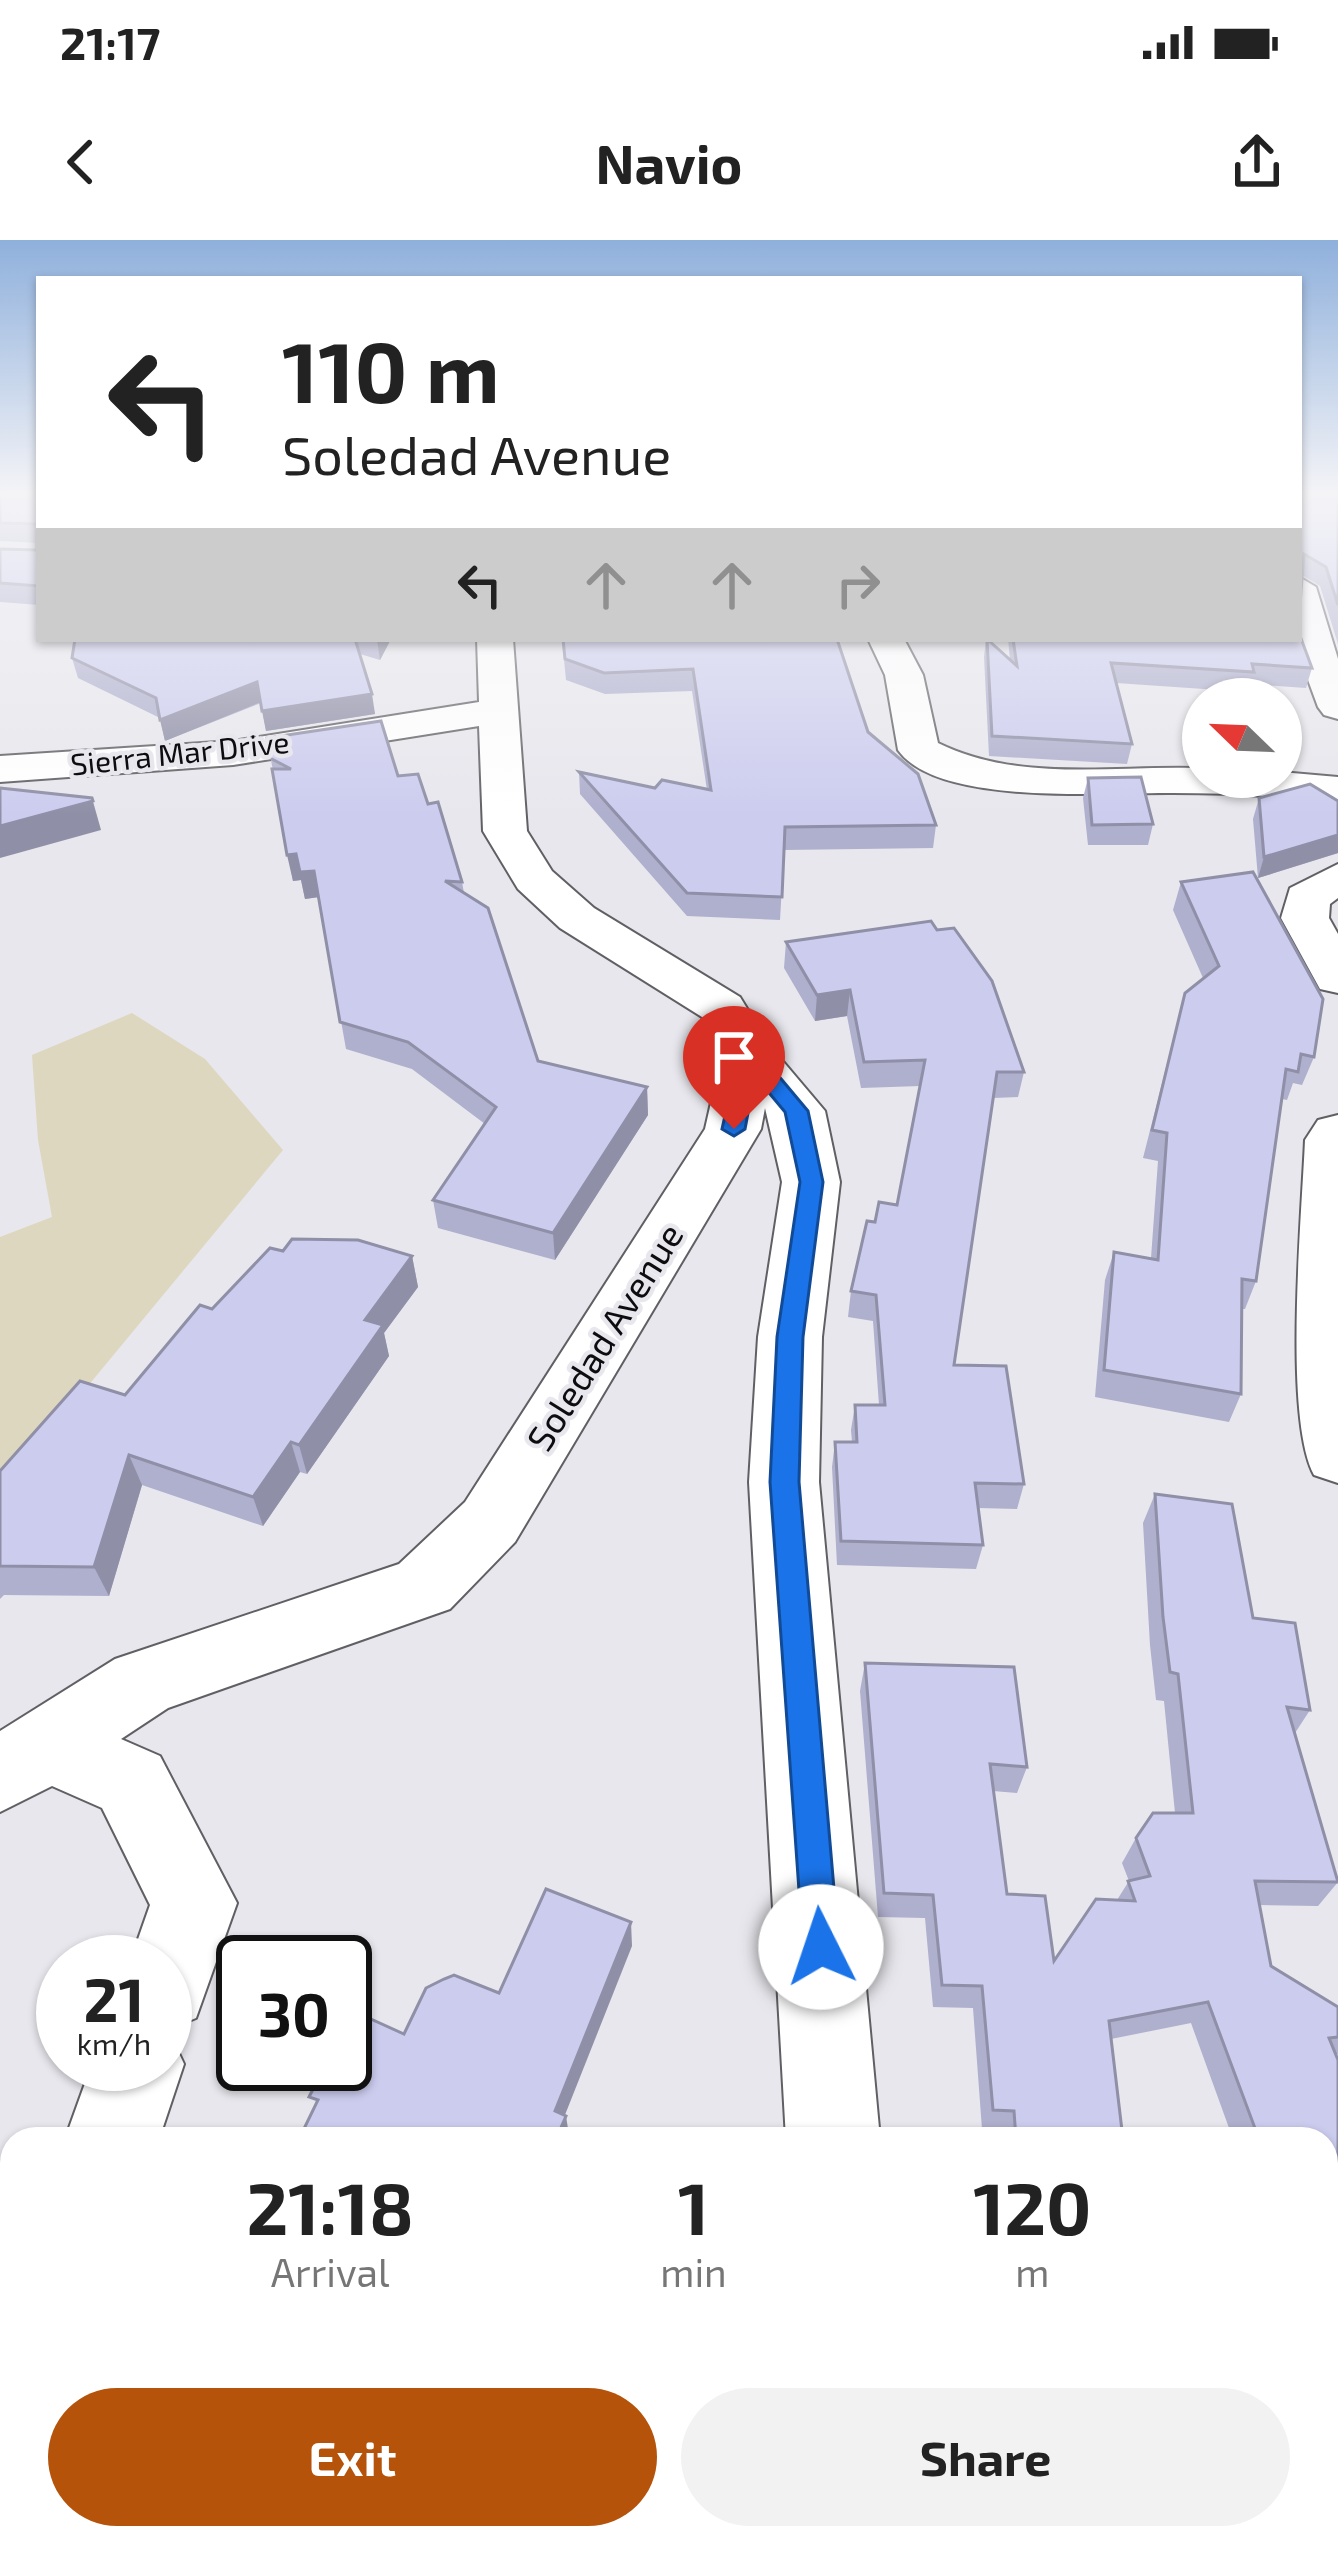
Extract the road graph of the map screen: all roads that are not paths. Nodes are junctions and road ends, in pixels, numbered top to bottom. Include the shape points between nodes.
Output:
1 (1302, 601) edge
2 (495, 642) edge
3 (888, 642) edge
4 (1338, 707) edge
5 (502, 710) junction
6 (0, 769) edge
7 (1338, 790) edge
8 (1338, 878) edge
9 (1338, 978) edge
10 (748, 1054) junction
11 (1338, 1133) edge
12 (1338, 1456) edge
13 (23, 1760) edge
14 (183, 1935) edge
15 (129, 2091) edge
16 (116, 2127) edge
17 (832, 2127) edge

1 - 4 street
2 - 5 street
3 - 7 street via 904,675 919,750 953,770 1014,781 1270,782
5 - 6 street, Sierra Mar Drive via 233,753
5 - 10 street via 505,831 535,879 577,918 722,1008
8 - 9 street via 1307,898 1305,918
10 - 13 street, Soledad Avenue via 734,1129 490,1522 424,1587 142,1683
10 - 17 street via 796,1111 812,1182 790,1337 784,1482
11 - 12 street via 1330,1348
13 - 14 street via 130,1782 194,1904
15 - 16 street

